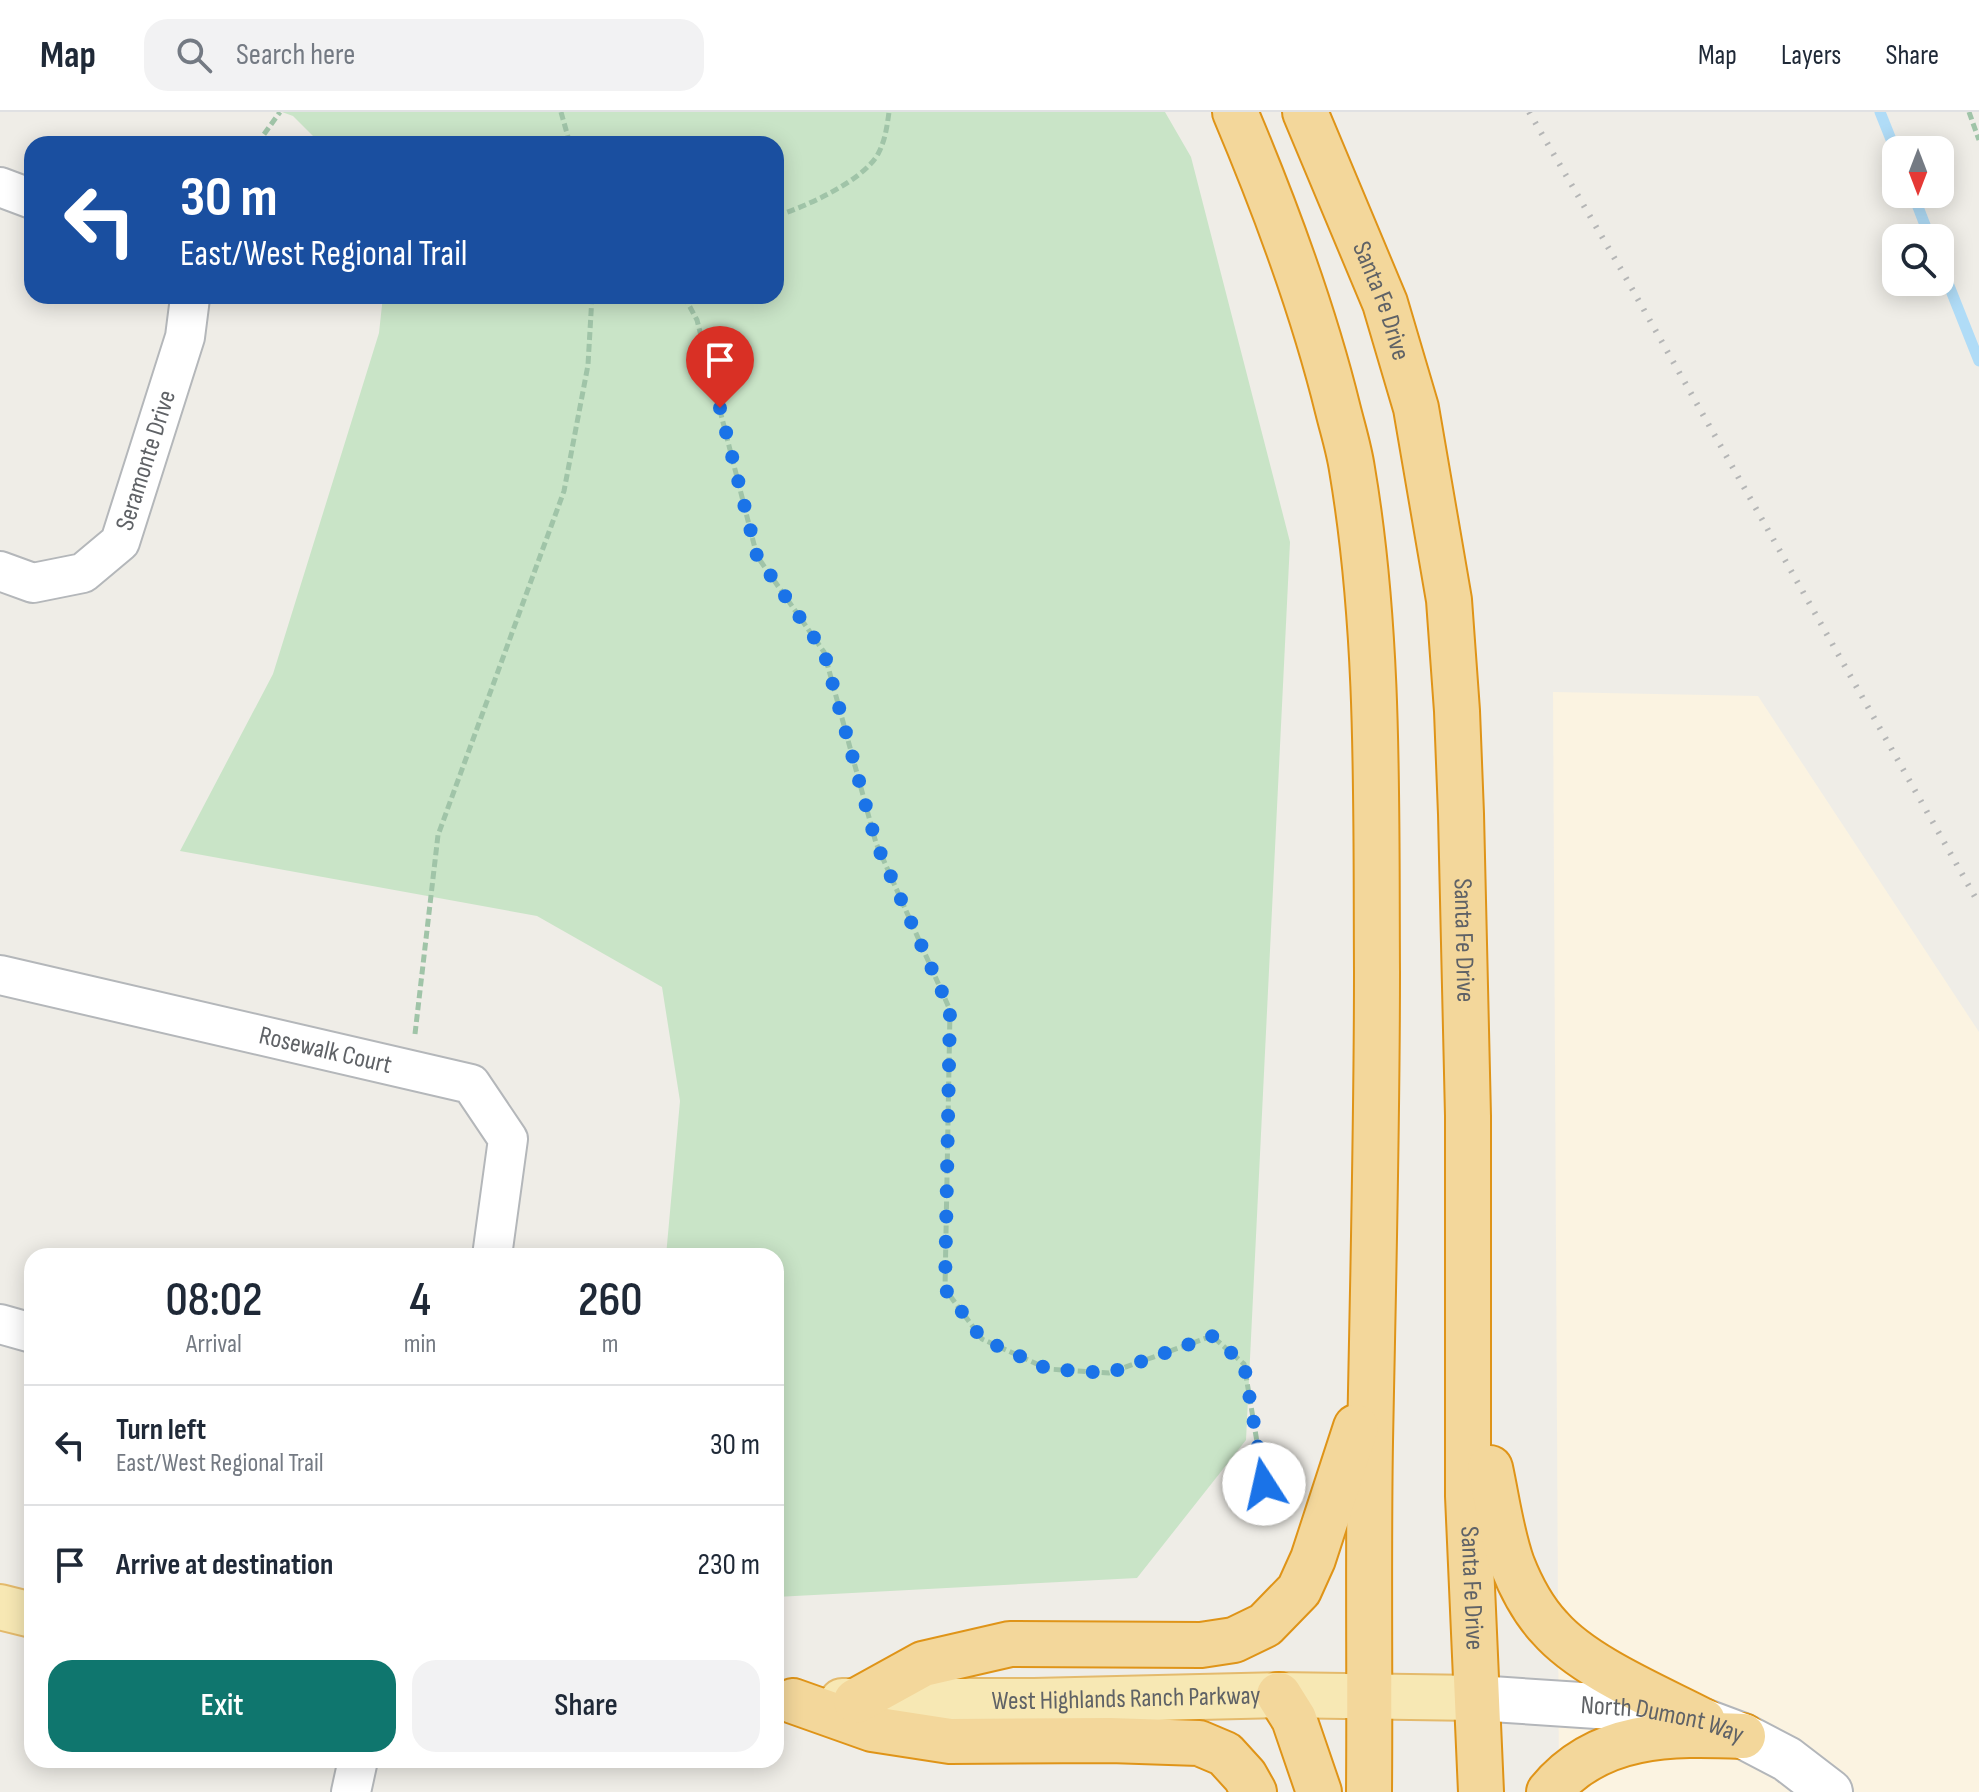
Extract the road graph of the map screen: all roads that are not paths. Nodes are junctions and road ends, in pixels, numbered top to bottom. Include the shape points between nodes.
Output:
1 (1235, 112) edge
2 (1305, 112) edge
3 (0, 187) edge
4 (24, 196) edge
5 (189, 304) edge
6 (0, 571) edge
7 (0, 975) edge
8 (493, 1248) edge
9 (0, 1324) edge
10 (24, 1331) edge
11 (1468, 1351) junction
12 (1371, 1370) junction
13 (0, 1607) edge
14 (24, 1613) edge
15 (1279, 1695) junction
16 (1370, 1695) junction
17 (1476, 1698) junction
18 (784, 1701) edge
19 (856, 1701) junction
20 (1723, 1729) junction
21 (356, 1768) edge
22 (351, 1792) edge
23 (1254, 1792) edge
24 (1319, 1792) edge
25 (1369, 1792) edge
26 (1481, 1792) edge
27 (1549, 1792) edge
28 (1830, 1792) edge

1 - 12 highway via 1270,194 1330,379 1352,466 1364,557 1376,787
2 - 11 highway, Santa Fe Drive via 1385,303 1416,408 1449,600 1461,814
3 - 4 street
5 - 6 street, Seramonte Drive via 185,337 120,542 83,573 33,583
7 - 8 street, Rosewalk Court via 471,1084 508,1139
9 - 10 street
11 - 17 highway, Santa Fe Drive
11 - 20 highway via 1501,1528 1528,1600 1550,1629 1594,1664
12 - 16 highway
12 - 19 highway via 1313,1559 1299,1590 1265,1625 1234,1640 1201,1645 1010,1644 923,1664
13 - 14 main road
15 - 16 main road, West Highlands Ranch Parkway
15 - 19 main road, West Highlands Ranch Parkway
15 - 24 highway via 1294,1719
16 - 17 main road, West Highlands Ranch Parkway
16 - 25 highway
17 - 20 street, North Dumont Way via 1642,1709
17 - 26 highway, Santa Fe Drive
18 - 19 main road, West Highlands Ranch Parkway
18 - 23 highway via 872,1729 950,1741 1199,1743 1225,1754
20 - 27 highway via 1625,1742 1593,1755
20 - 28 street, North Dumont Way via 1787,1759
21 - 22 street

